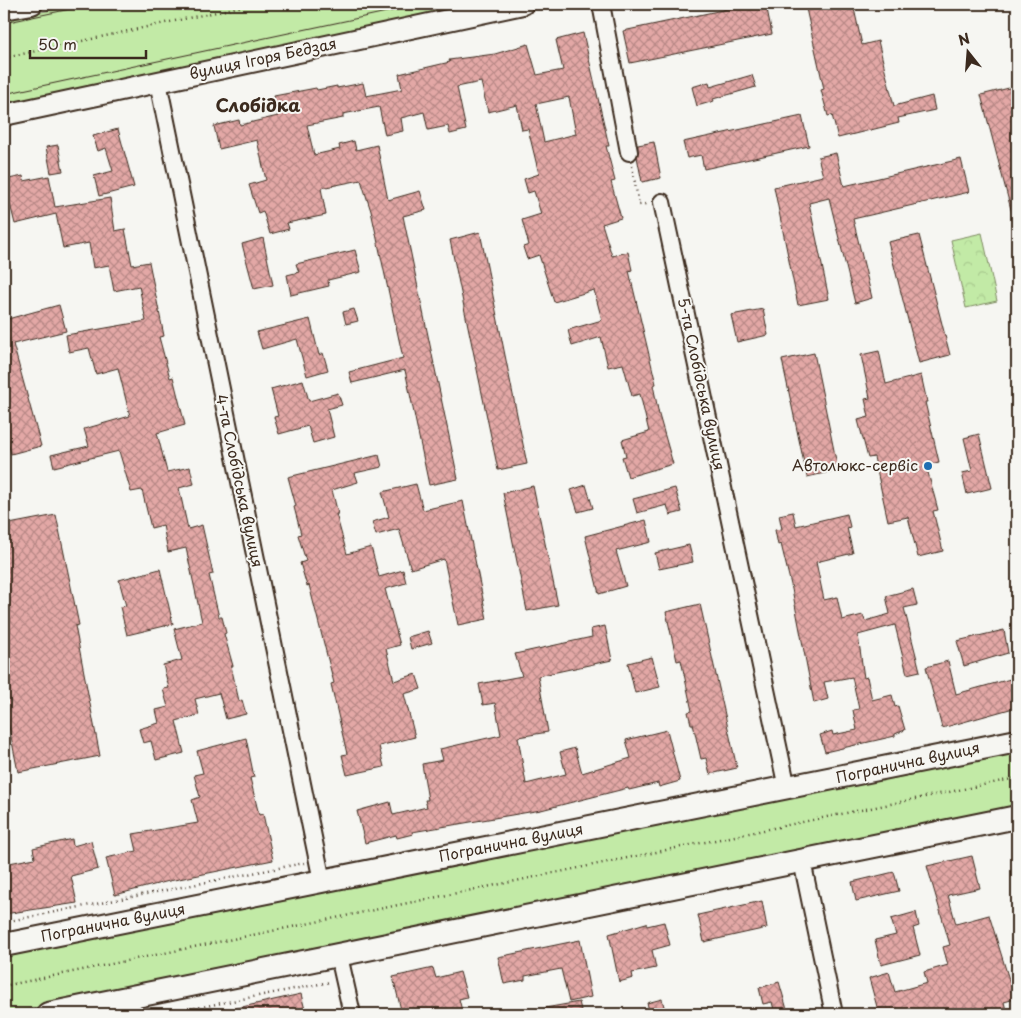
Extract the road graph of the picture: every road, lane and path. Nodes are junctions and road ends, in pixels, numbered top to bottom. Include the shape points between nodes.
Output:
1 (32, 4) edge
2 (253, 4) edge
3 (523, 4) edge
4 (601, 4) edge
5 (4, 9) edge
6 (4, 58) edge
7 (158, 82) junction
8 (4, 115) edge
9 (629, 152) joint
10 (662, 202) joint
11 (1017, 741) edge
12 (1017, 778) edge
13 (787, 788) junction
14 (1017, 817) edge
15 (802, 861) junction
16 (320, 871) junction
17 (4, 922) edge
18 (4, 945) edge
19 (339, 956) junction
20 (344, 980) junction
21 (4, 986) edge
22 (48, 1014) edge
23 (165, 1014) edge
24 (352, 1014) edge
25 (834, 1014) edge

1 - 5 street
2 - 6 path
3 - 7 street, вулиця Ігоря Бедзая
4 - 9 street
7 - 8 street, вулиця Ігоря Бедзая
7 - 16 street, 4-та Слобідська вулиця
9 - 10 path via 639,205
10 - 13 street, 5-та Слобідська вулиця
11 - 13 main road, Погранична вулиця
12 - 21 path
13 - 16 main road, Погранична вулиця
14 - 15 main road
15 - 19 main road
15 - 25 street
16 - 17 path
16 - 18 main road, Погранична вулиця
19 - 20 street
19 - 22 main road
20 - 23 path
20 - 24 street

